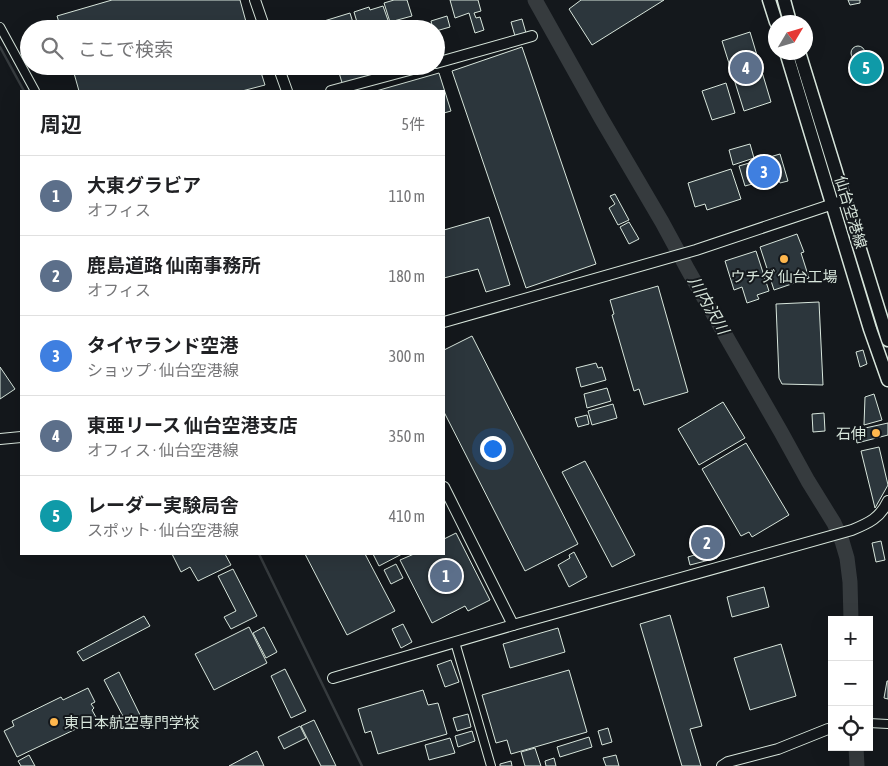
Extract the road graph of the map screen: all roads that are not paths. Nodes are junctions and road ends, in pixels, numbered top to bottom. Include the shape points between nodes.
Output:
1 (255, 0) edge
2 (770, 0) edge
3 (784, 0) edge
4 (774, 15) edge
5 (788, 15) edge
6 (262, 20) edge
7 (0, 27) edge
8 (532, 36) dead end
9 (445, 60) edge
10 (789, 60) edge
11 (802, 60) edge
12 (20, 63) edge
13 (27, 75) edge
14 (281, 75) edge
15 (391, 75) edge
16 (35, 90) edge
17 (287, 90) edge
18 (335, 90) edge
19 (838, 203) junction
20 (445, 322) edge
21 (888, 340) edge
22 (888, 380) edge
23 (20, 437) edge
24 (0, 440) edge
25 (445, 489) edge
26 (888, 501) edge
27 (513, 625) junction
28 (455, 642) junction
29 (333, 678) dead end
30 (873, 723) edge
31 (888, 724) edge
32 (828, 729) edge
33 (491, 766) edge
34 (722, 766) edge

1 - 6 street
2 - 4 main road
3 - 5 main road
7 - 12 street
8 - 9 street
10 - 19 main road, 仙台空港線
11 - 19 main road, 仙台空港線
13 - 16 street
14 - 17 street
15 - 18 street
19 - 20 street via 696,250
19 - 21 main road, 仙台空港線
19 - 22 main road, 仙台空港線 via 867,320
23 - 24 street
25 - 27 street
26 - 27 street via 877,518 852,530
27 - 28 street
28 - 29 street
28 - 33 street
30 - 31 street
32 - 34 street

